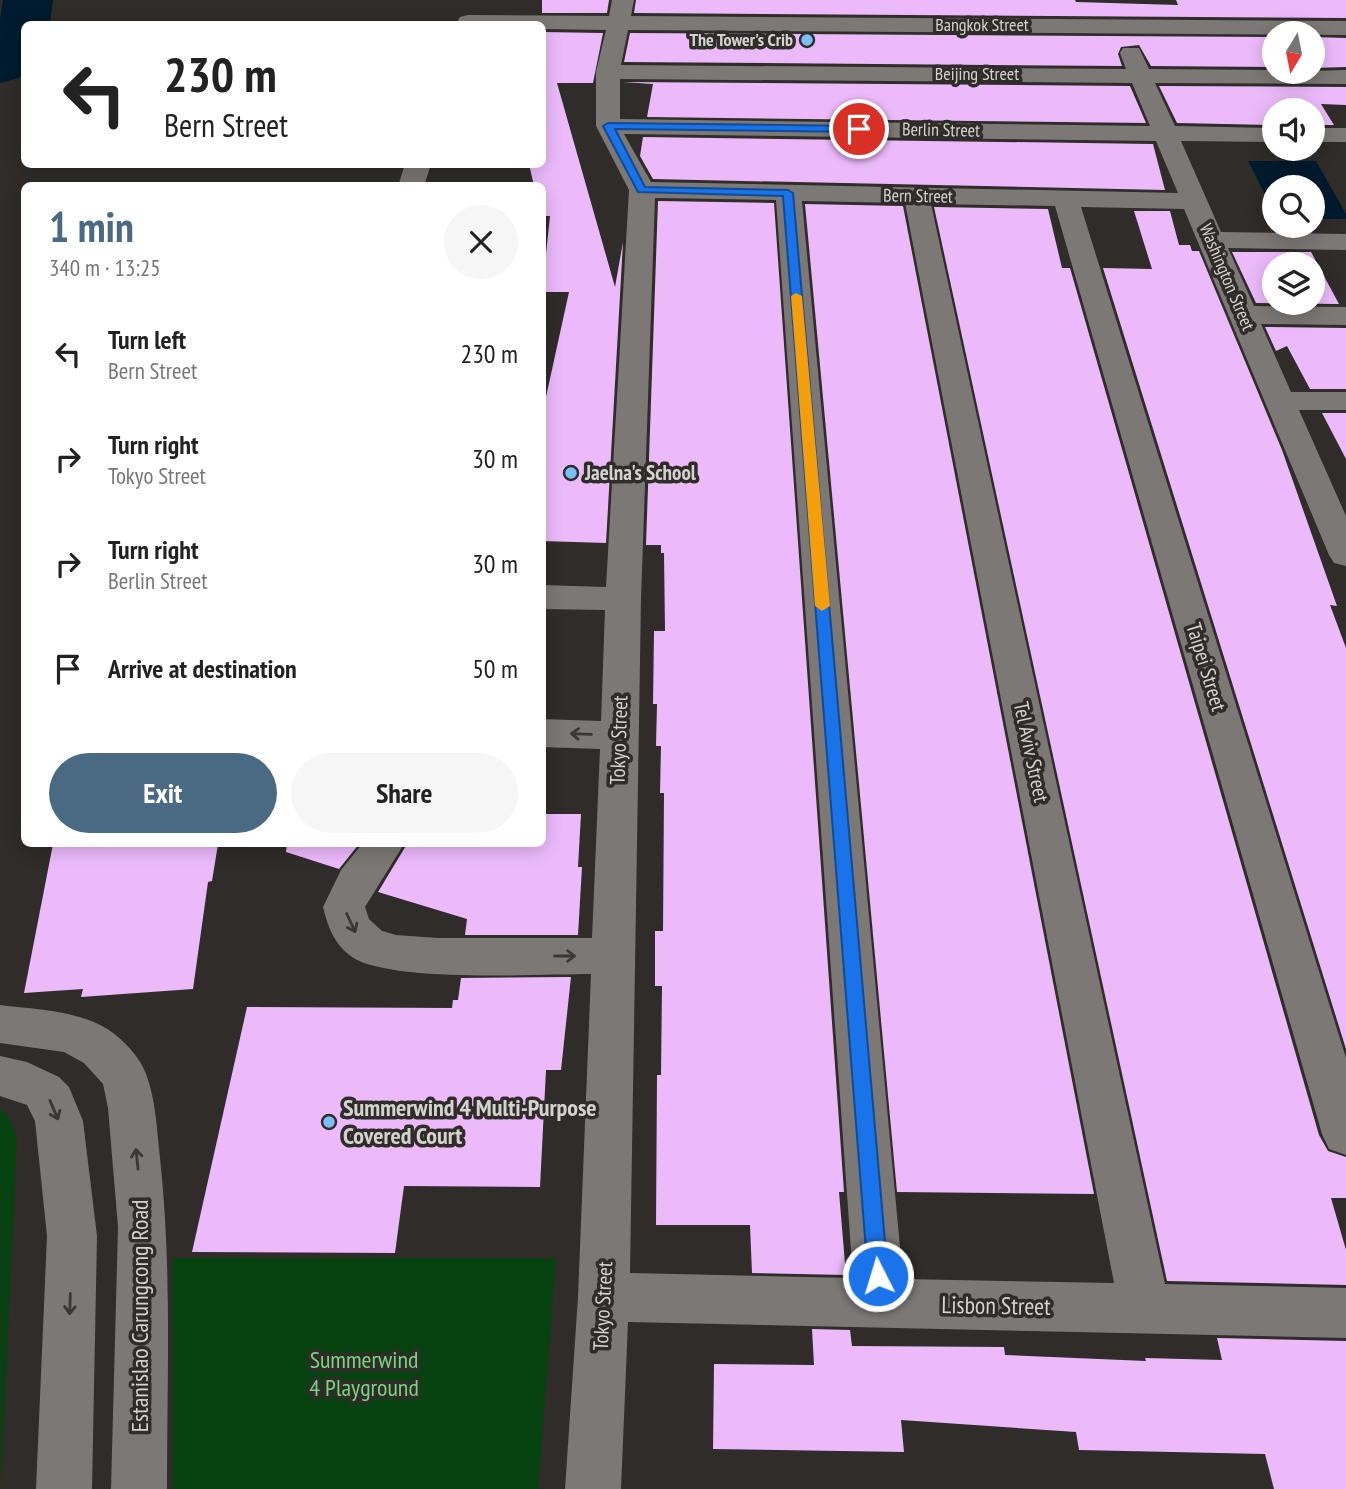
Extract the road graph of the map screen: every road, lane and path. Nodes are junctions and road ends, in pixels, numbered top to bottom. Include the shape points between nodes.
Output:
1 (1109, 0) edge
2 (621, 11) edge
3 (494, 21) edge
4 (1120, 26) junction
5 (1346, 28) edge
6 (608, 72) junction
7 (1141, 75) junction
8 (1346, 77) edge
9 (608, 126) junction
10 (1165, 133) junction
11 (1262, 135) edge
12 (1325, 135) edge
13 (1346, 135) edge
14 (642, 190) junction
15 (788, 193) junction
16 (916, 195) junction
17 (1066, 199) junction
18 (1195, 201) junction
19 (1211, 240) junction
20 (1346, 242) edge
21 (1244, 315) junction
22 (1346, 316) edge
23 (1280, 401) junction
24 (1346, 401) edge
25 (1334, 498) edge
26 (1346, 555) edge
27 (546, 597) edge
28 (623, 599) junction
29 (546, 733) edge
30 (619, 736) junction
31 (382, 847) edge
32 (613, 956) junction
33 (0, 1024) edge
34 (0, 1076) edge
35 (1346, 1135) edge
36 (604, 1297) junction
37 (880, 1304) junction
38 (1145, 1309) junction
39 (1346, 1313) edge
40 (64, 1489) edge
41 (139, 1489) edge
42 (593, 1489) edge

1 - 4 street, Washington Street
2 - 3 street, Bangkok Street
2 - 4 street, Bangkok Street
2 - 6 street
4 - 5 street, Bangkok Street
4 - 7 street, Washington Street
6 - 7 street, Beijing Street
6 - 9 street
7 - 8 street, Beijing Street
7 - 10 street, Washington Street
9 - 10 street, Berlin Street
9 - 14 street
10 - 11 street, Berlin Street
10 - 18 street, Washington Street
12 - 13 street
14 - 15 street, Bern Street
14 - 28 street, Tokyo Street
15 - 16 street, Bern Street
15 - 37 street
16 - 17 street, Bern Street
16 - 38 street, Tel Aviv Street
17 - 18 street, Bern Street
17 - 35 street, Taipei Street
18 - 19 street, Washington Street
19 - 20 street
19 - 21 street, Washington Street
21 - 22 street
21 - 23 street, Washington Street
23 - 24 street
23 - 25 street, Washington Street
25 - 26 street, Washington Street
27 - 28 street
28 - 30 street, Tokyo Street
30 -> 29 street
30 - 32 street, Tokyo Street
31 -> 32 street via 344,907 350,928 368,945 396,953 438,956
32 - 36 street, Tokyo Street
41 -> 33 street, Estanislao Carungcong Road via 143,1227 124,1076 100,1049 71,1034
34 -> 40 street via 43,1091 53,1102 59,1121 72,1236
36 - 37 street, Lisbon Street
36 - 42 street, Tokyo Street
37 - 38 street, Lisbon Street
38 - 39 street, Lisbon Street

